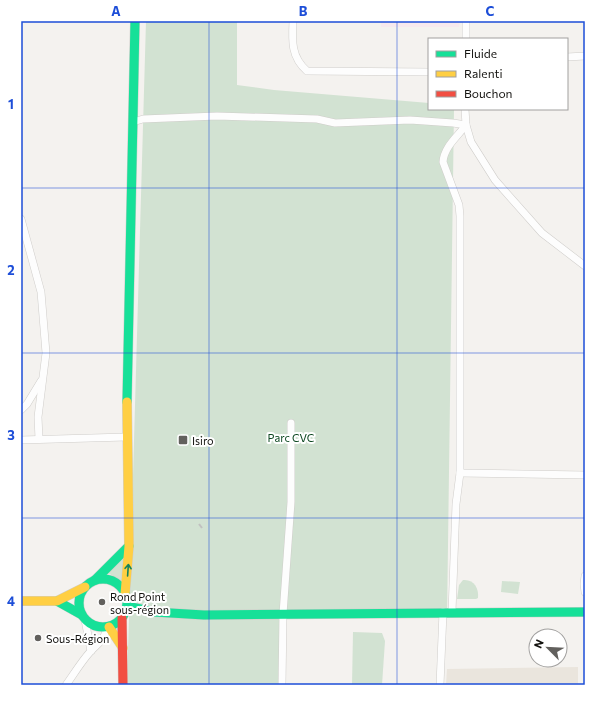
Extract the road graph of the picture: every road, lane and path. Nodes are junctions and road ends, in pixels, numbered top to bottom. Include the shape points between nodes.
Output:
1 (134, 21) edge
2 (293, 21) edge
3 (466, 21) edge
4 (466, 38) edge
5 (585, 56) edge
6 (568, 57) edge
7 (428, 72) edge
8 (466, 110) edge
9 (133, 122) junction
10 (466, 125) junction
11 (21, 219) edge
12 (585, 266) edge
13 (42, 378) junction
14 (21, 410) edge
15 (291, 424) dead end
16 (126, 437) junction
17 (39, 438) junction
18 (21, 440) edge
19 (460, 473) junction
20 (585, 475) edge
21 (129, 546) junction
22 (585, 576) edge
23 (95, 580) junction
24 (85, 587) junction
25 (585, 592) edge
26 (125, 594) junction
27 (21, 601) edge
28 (57, 601) junction
29 (127, 606) junction
30 (447, 612) junction
31 (585, 612) edge
32 (283, 614) junction
33 (84, 618) junction
34 (122, 618) junction
35 (108, 627) junction
36 (123, 648) junction
37 (91, 651) junction
38 (66, 685) edge
39 (123, 685) edge
40 (282, 685) edge
41 (440, 685) edge

1 - 9 main road
2 - 7 street via 293,52 299,64 308,71
3 - 4 street
5 - 6 street
8 - 10 street
9 - 10 street via 143,119 217,116 317,119 335,123 410,120
9 - 16 main road
10 - 12 street via 471,142 485,165 520,210 542,233
10 - 19 street via 448,146 443,162 459,205 460,216
11 - 13 street via 41,292 46,354
13 - 14 street
13 - 17 street via 38,416
15 - 32 street via 291,502
16 - 17 street
16 - 21 main road
17 - 18 street
19 - 20 street
19 - 30 street
21 - 23 main road
26 -> 21 main road
22 - 25 street
23 - 24 main road
23 - 26 main road via 113,581
24 - 28 main road
24 - 33 main road via 79,598
26 - 29 main road
27 - 28 main road
28 - 33 main road
29 - 32 main road via 154,612 204,615
29 - 34 main road
30 - 31 main road
30 - 32 main road
30 - 41 street
32 - 40 street
33 - 35 main road via 96,627
33 - 37 street
34 - 35 main road
34 - 36 main road
35 - 36 main road
35 - 37 street via 102,641
36 - 39 main road
37 - 38 street

